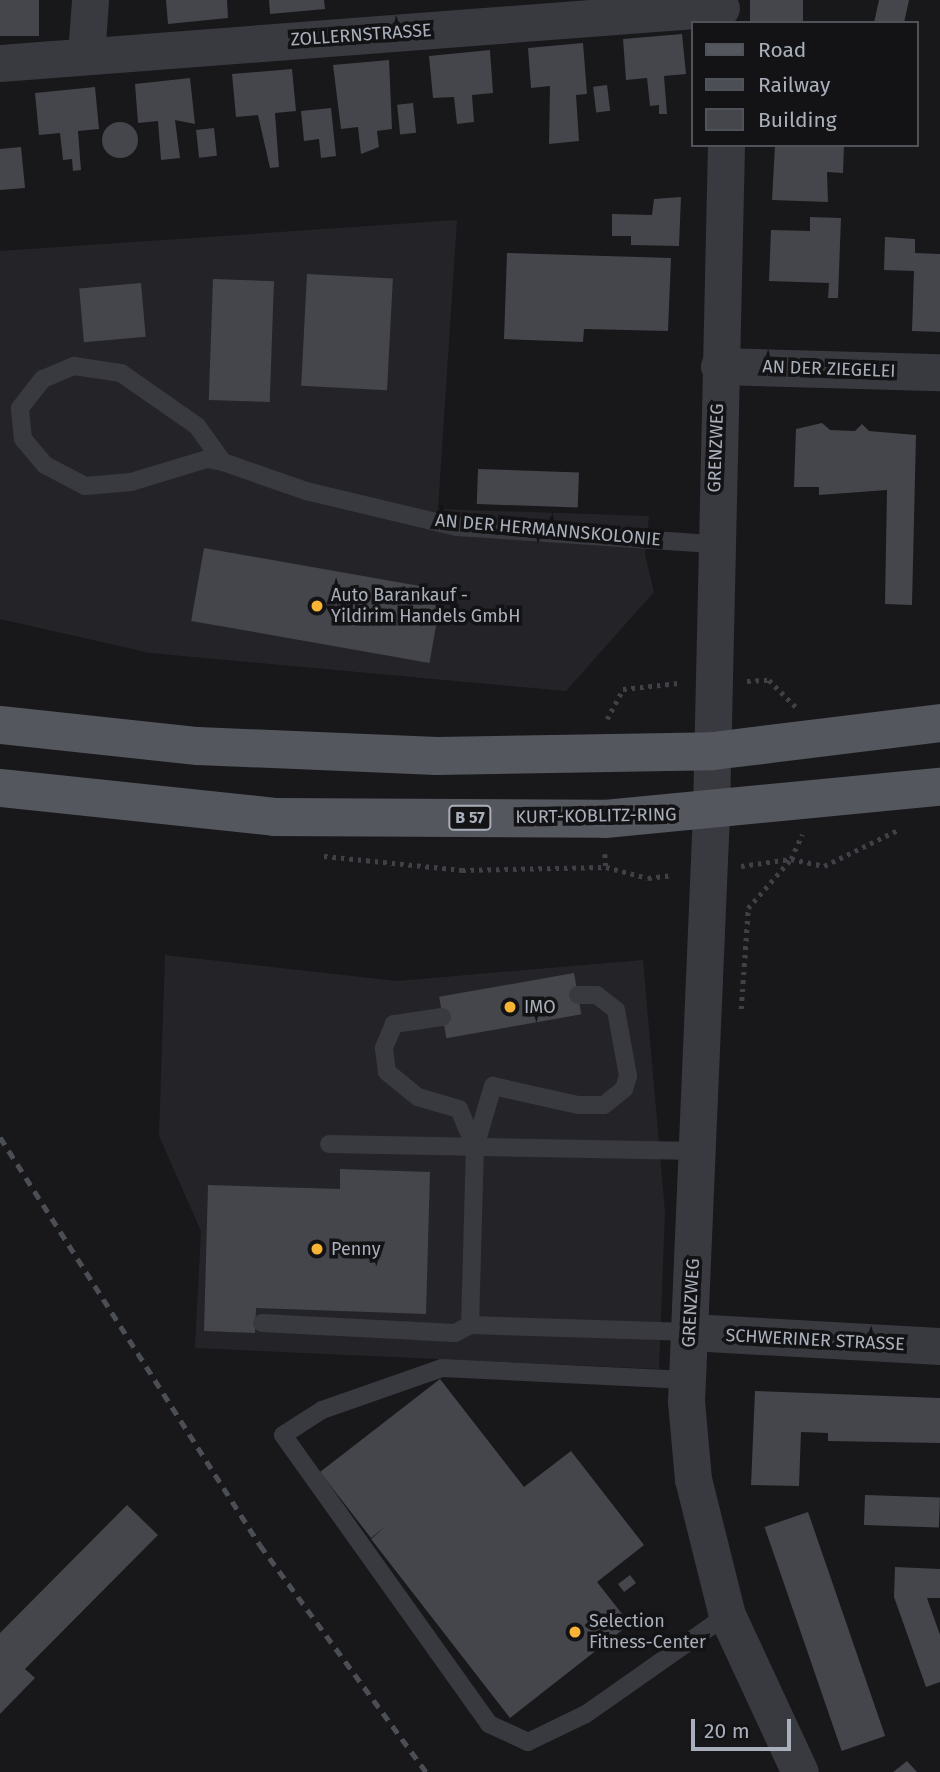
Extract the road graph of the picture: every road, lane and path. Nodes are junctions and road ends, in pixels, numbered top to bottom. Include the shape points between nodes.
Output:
1 (90, 0) edge
2 (721, 10) edge
3 (86, 55) junction
4 (0, 63) edge
5 (726, 147) edge
6 (719, 366) junction
7 (940, 372) edge
8 (223, 462) junction
9 (712, 544) junction
10 (940, 723) edge
11 (0, 725) edge
12 (713, 751) junction
13 (940, 787) edge
14 (0, 788) edge
15 (711, 813) junction
16 (908, 827) dead end
17 (606, 867) dead end
18 (705, 871) junction
19 (578, 995) dead end
20 (442, 1017) dead end
21 (329, 1144) dead end
22 (475, 1147) junction
23 (699, 1151) junction
24 (262, 1323) dead end
25 (470, 1325) junction
26 (690, 1332) junction
27 (940, 1346) edge
28 (687, 1380) junction
29 (727, 1615) junction
30 (800, 1772) edge

1 - 3 street
2 - 3 street, ZOLLERNSTRASSE
3 - 4 street, ZOLLERNSTRASSE
5 - 6 street, GRENZWEG
6 - 7 street, AN DER ZIEGELEI
6 - 9 street, GRENZWEG
8 - 8 lane, AN DER HERMANNSKOLONIE via 197,426 121,373 74,366 43,379 20,408 23,439 45,465 85,486 131,482 207,459
8 - 9 lane, AN DER HERMANNSKOLONIE via 306,491 457,527
9 - 12 street, GRENZWEG
10 - 12 main road
11 - 12 main road via 198,746 437,756
12 - 15 street, GRENZWEG
13 - 15 main road, KURT-KOBLITZ-RING / B 57
14 - 15 main road, KURT-KOBLITZ-RING / B 57 via 274,817
15 - 18 street, GRENZWEG
16 - 18 path via 824,866 791,859
17 - 18 path via 648,878
18 - 23 street, GRENZWEG
19 - 22 lane via 597,995 616,1010 628,1076 624,1090 604,1105 578,1105 493,1086
20 - 22 lane via 394,1024 384,1048 387,1072 418,1097 459,1109
21 - 22 lane
22 - 23 lane
22 - 25 lane
23 - 26 street, GRENZWEG
24 - 25 lane via 455,1333
25 - 26 lane
26 - 27 street, SCHWERINER STRASSE
26 - 28 street, GRENZWEG
28 - 29 street, GRENZWEG via 694,1479
28 - 29 lane via 442,1368 322,1410 282,1435 489,1724 527,1742 586,1714
29 - 30 street, GRENZWEG

